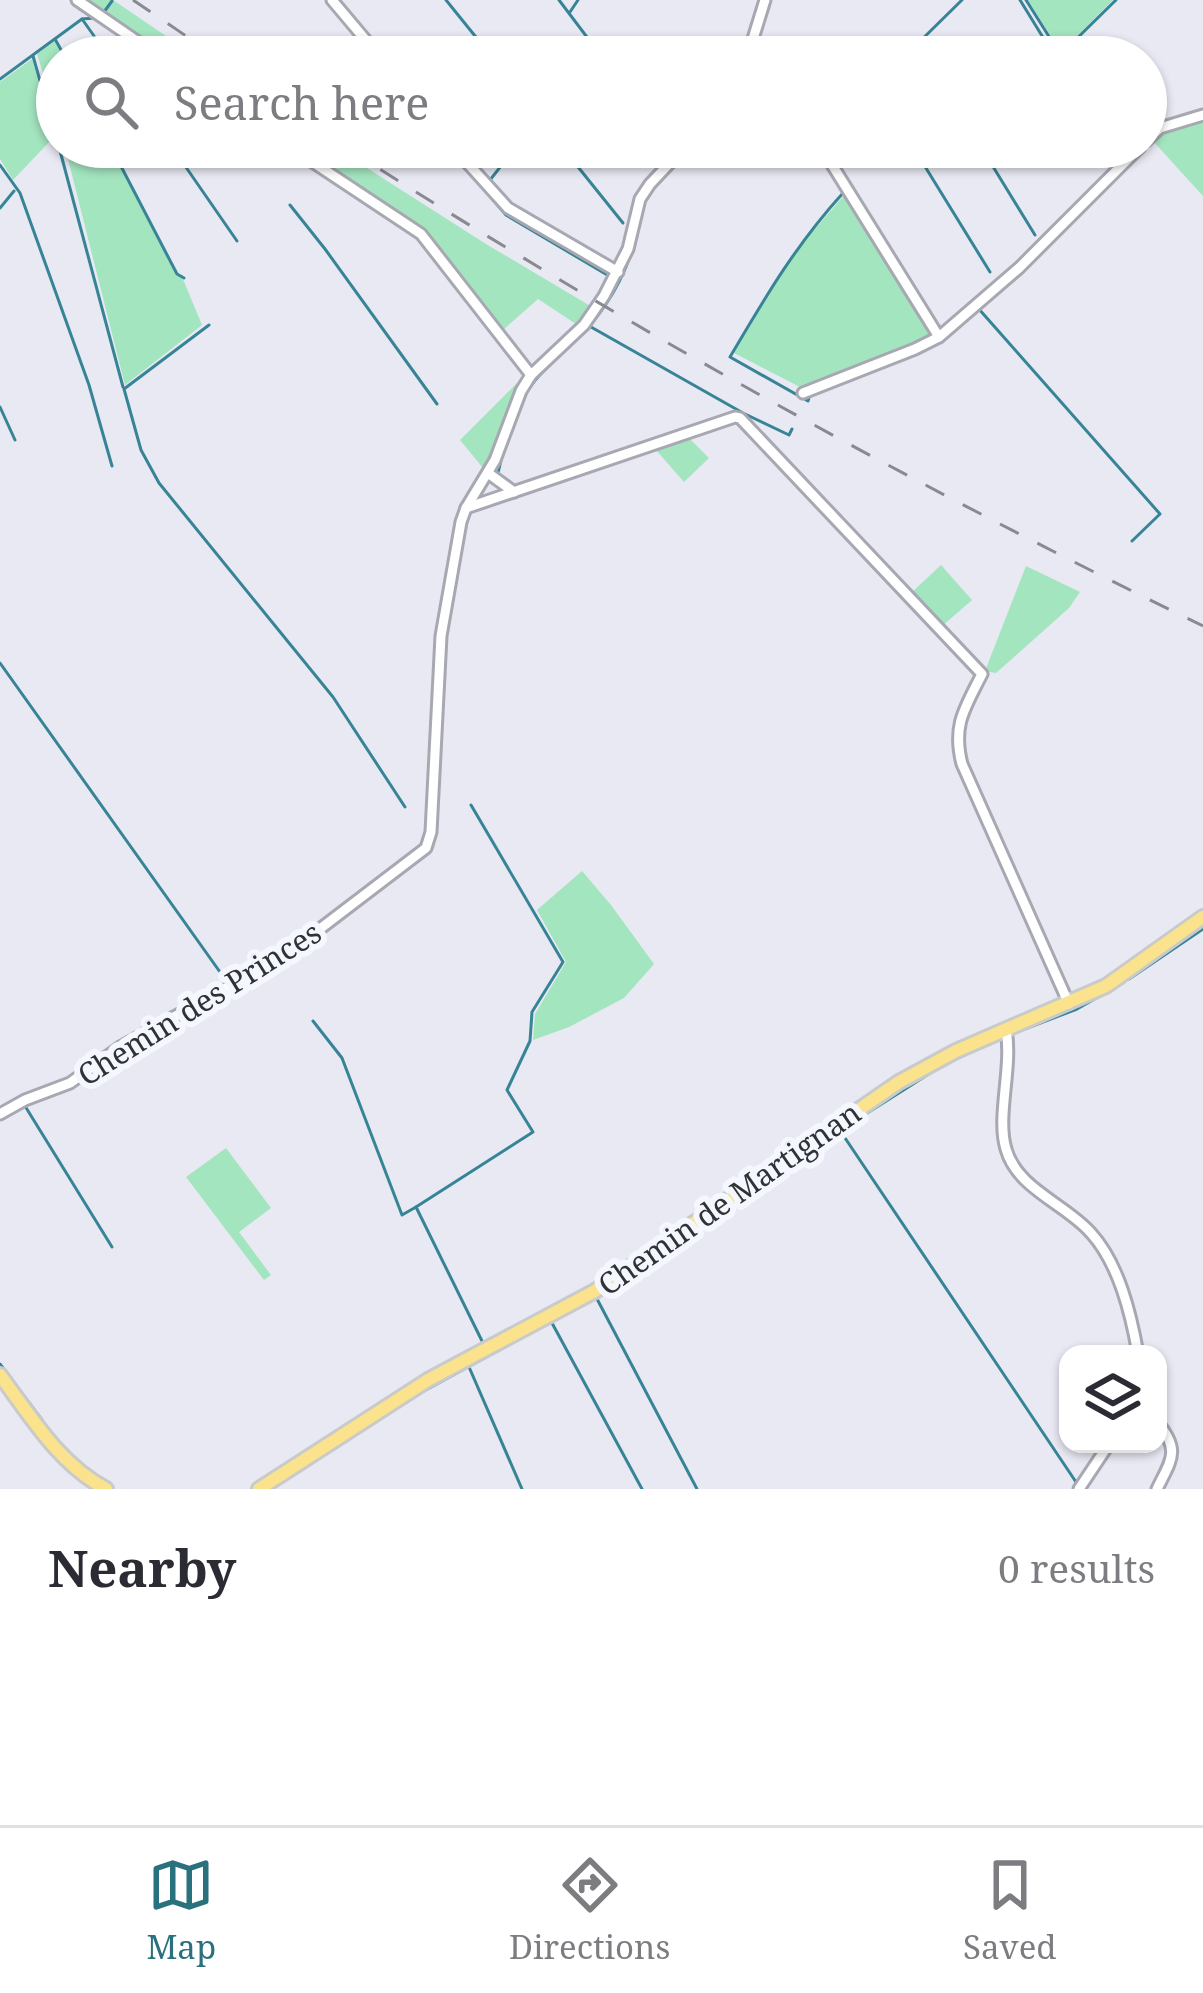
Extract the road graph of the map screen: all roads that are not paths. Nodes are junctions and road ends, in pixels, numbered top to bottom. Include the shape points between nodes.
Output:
1 (77, 0) edge
2 (332, 0) edge
3 (765, 0) edge
4 (129, 36) edge
5 (362, 36) edge
6 (754, 36) edge
7 (1203, 115) edge
8 (1167, 126) edge
9 (322, 168) edge
10 (472, 168) edge
11 (666, 168) edge
12 (833, 168) edge
13 (1119, 168) edge
14 (618, 272) junction
15 (939, 337) junction
16 (532, 375) junction
17 (803, 393) dead end
18 (488, 473) junction
19 (514, 492) junction
20 (466, 508) junction
21 (1203, 916) edge
22 (1069, 1004) junction
23 (1006, 1029) junction
24 (0, 1114) edge
25 (1136, 1345) edge
26 (0, 1375) edge
27 (1167, 1436) edge
28 (1103, 1453) edge
29 (106, 1489) edge
30 (259, 1489) edge
31 (1079, 1489) edge
32 (1157, 1489) edge

1 - 4 street
2 - 5 street
3 - 6 street
7 - 8 street
9 - 16 street via 422,234
10 - 14 street via 508,208
11 - 14 street, Chemin des Princes via 640,199
12 - 15 street
13 - 15 street
14 - 16 street, Chemin des Princes via 584,325
15 - 17 street
16 - 18 street, Chemin des Princes
18 - 19 street
18 - 20 street, Chemin des Princes
19 - 20 street
19 - 22 street via 740,418 982,674 956,739 962,764
20 - 24 street, Chemin des Princes via 441,636 426,848 287,954 70,1082
21 - 22 main road, Chemin de Martignan
22 - 23 main road, Chemin de Martignan
23 - 25 street via 1006,1152 1030,1184 1097,1240
23 - 30 main road, Chemin de Martignan via 899,1082 595,1291 428,1380
26 - 29 main road via 57,1451
27 - 32 street via 1173,1454
28 - 31 street

